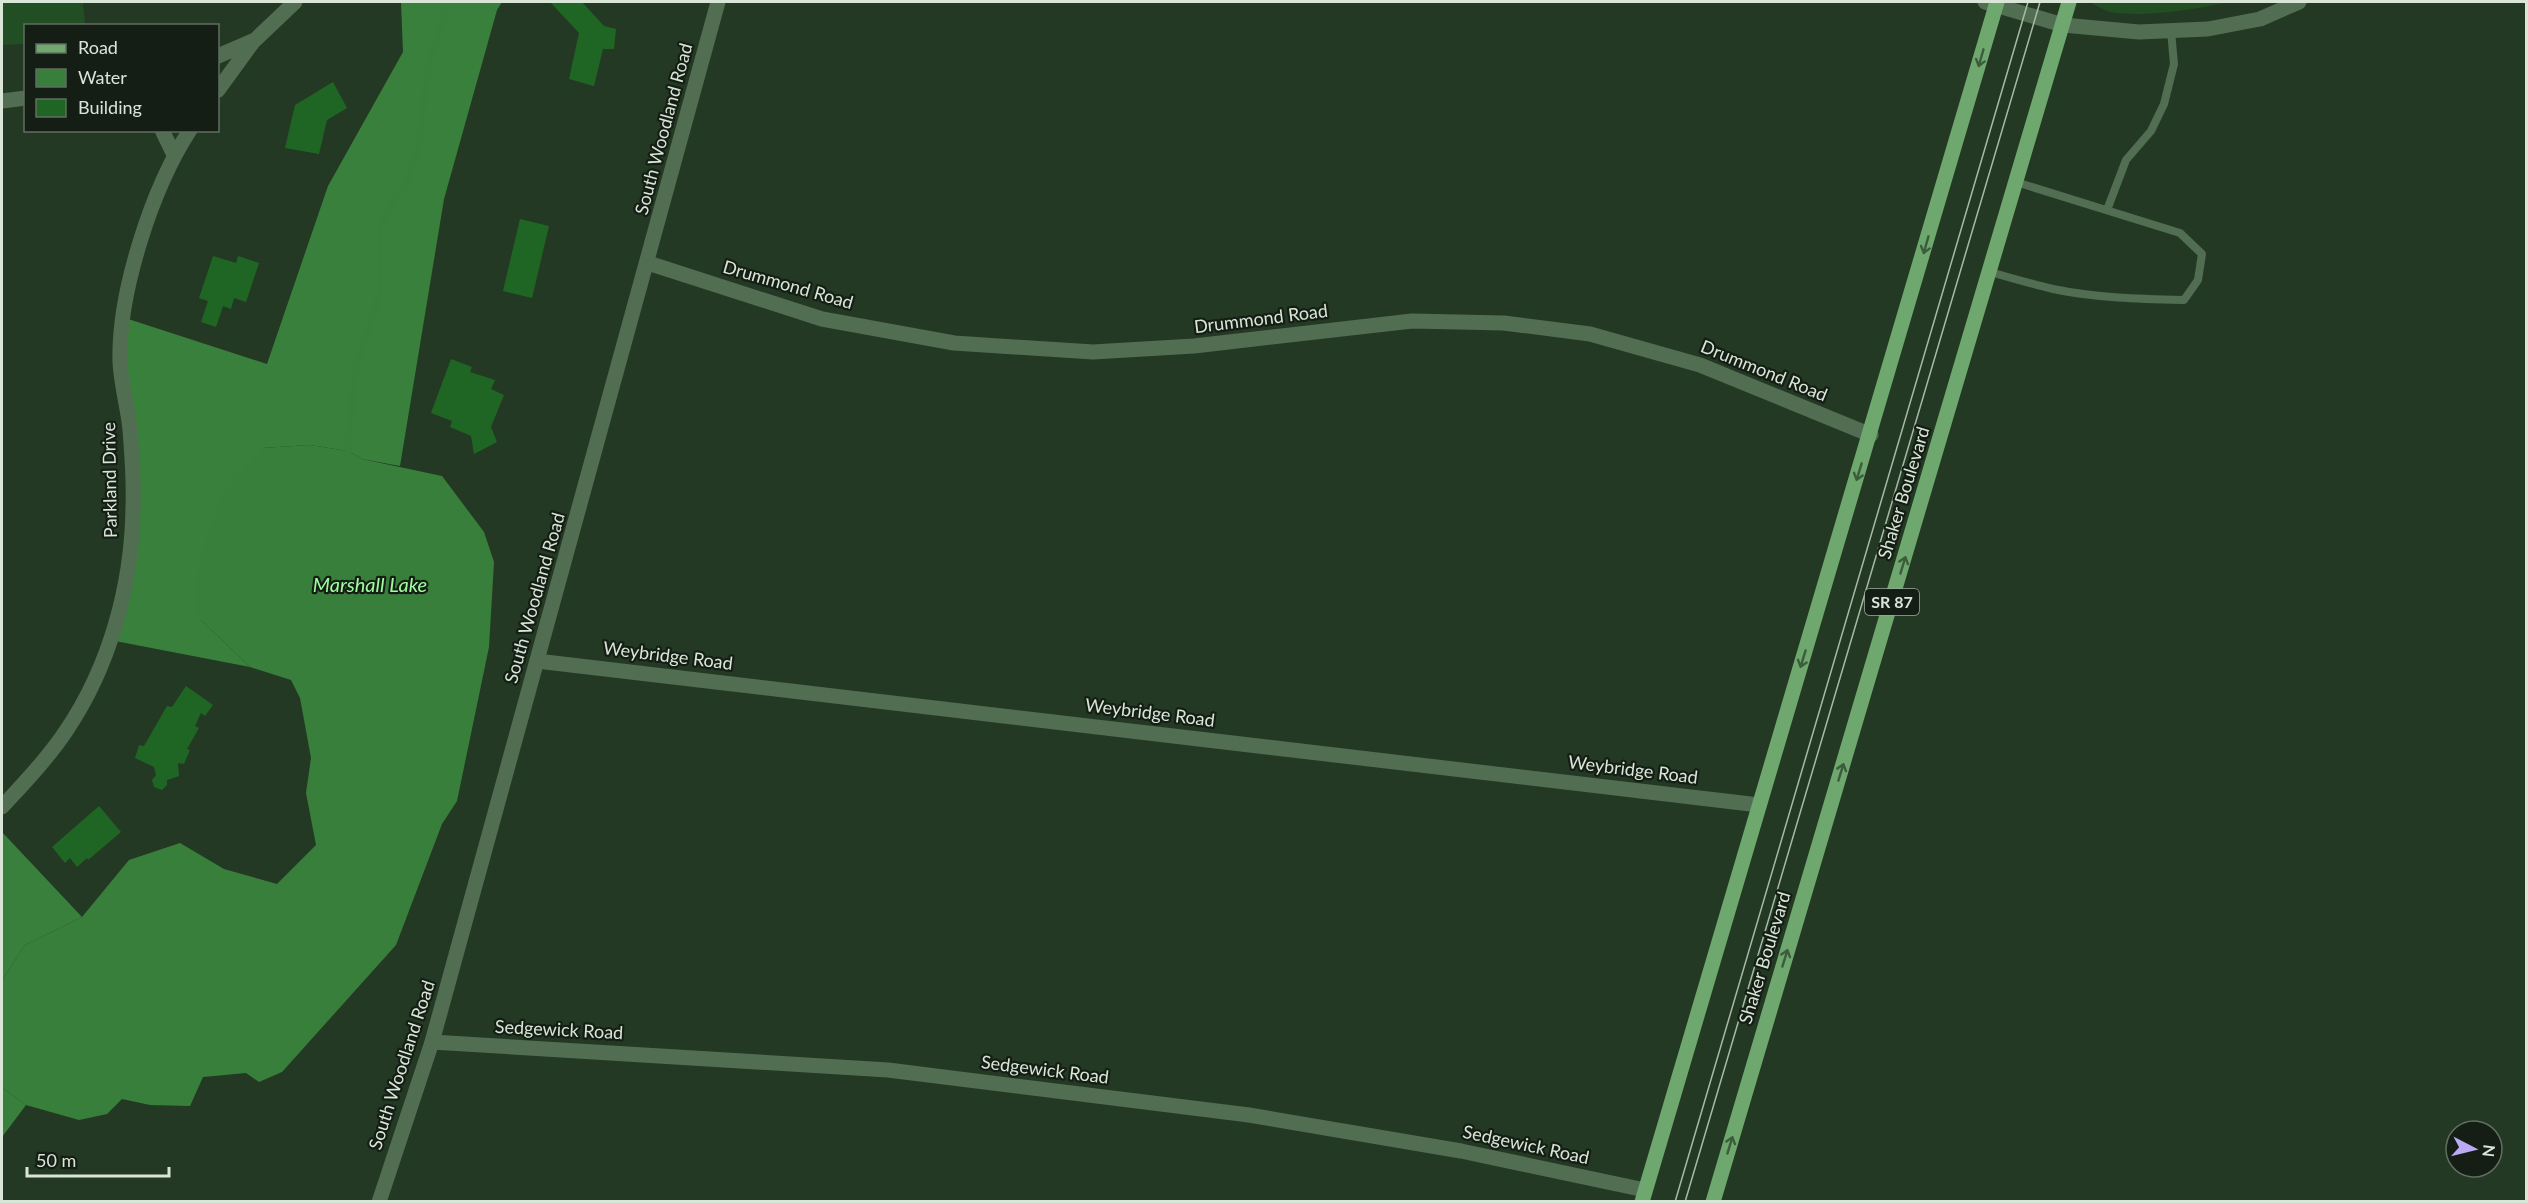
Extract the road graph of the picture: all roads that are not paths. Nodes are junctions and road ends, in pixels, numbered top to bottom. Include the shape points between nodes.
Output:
1 (295, 2) edge
2 (718, 2) edge
3 (2069, 2) edge
4 (2299, 2) edge
5 (1993, 3) edge
6 (2062, 25) junction
7 (2171, 31) junction
8 (255, 40) junction
9 (219, 56) edge
10 (219, 89) edge
11 (24, 98) edge
12 (2, 101) edge
13 (163, 132) edge
14 (189, 132) edge
15 (174, 155) junction
16 (2016, 182) junction
17 (2107, 210) junction
18 (648, 263) junction
19 (1990, 272) junction
20 (1870, 435) junction
21 (537, 661) junction
22 (1759, 804) junction
23 (2, 807) edge
24 (432, 1042) junction
25 (1644, 1196) edge
26 (379, 1202) edge
27 (1713, 1202) edge

1 - 8 street
2 - 18 street, South Woodland Road
3 - 6 main road, Shaker Boulevard / SR 87
4 - 7 street via 2260,19
5 - 6 street
5 -> 20 main road
6 - 7 street
6 - 16 main road, Shaker Boulevard / SR 87
7 - 17 lane via 2174,64 2164,104 2151,131 2126,160
8 - 9 street
8 - 10 street
11 - 12 street
13 - 15 street
14 - 15 street, Parkland Drive
15 - 23 street, Parkland Drive via 131,273 122,317 120,363 130,430 133,506 122,601 95,677 66,731
16 - 17 lane
16 - 19 main road, Shaker Boulevard / SR 87
17 - 19 lane via 2180,233 2202,254 2198,280 2184,300 2102,296 2054,289
18 - 20 street, Drummond Road via 822,319 954,343 1093,352 1194,346 1412,321 1504,323 1590,334 1700,365
18 - 21 street, South Woodland Road
27 -> 19 main road, Shaker Boulevard / SR 87
20 -> 22 main road
21 - 22 street, Weybridge Road
21 - 24 street, South Woodland Road
22 - 25 main road
24 - 25 street, Sedgewick Road via 900,1071 1249,1115 1461,1151
24 - 26 street, South Woodland Road

